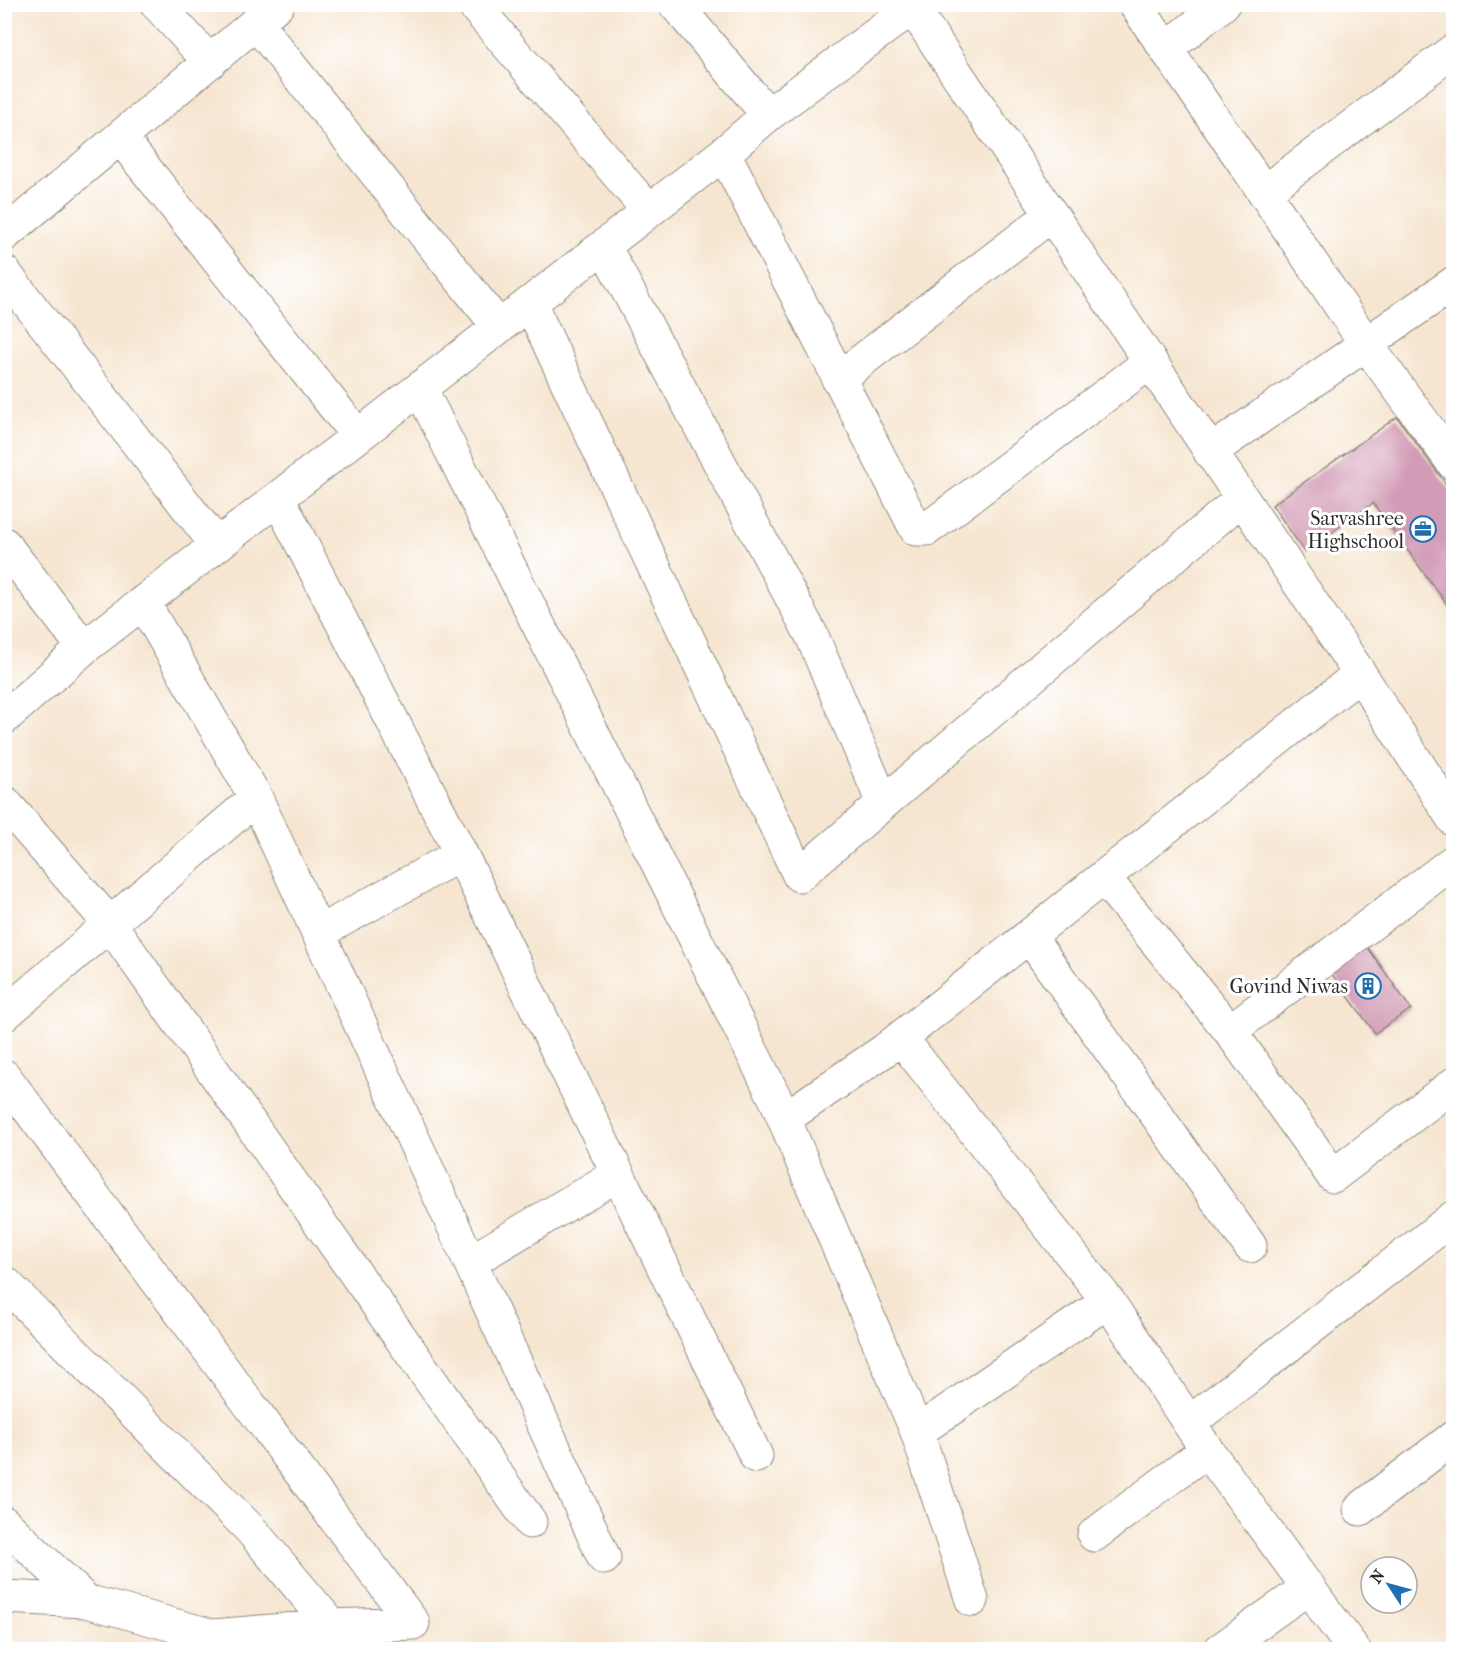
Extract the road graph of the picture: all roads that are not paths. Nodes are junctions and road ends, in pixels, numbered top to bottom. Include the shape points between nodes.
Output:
1 (157, 4) edge
2 (473, 4) edge
3 (675, 4) edge
4 (1135, 4) edge
5 (1223, 4) edge
6 (913, 6) edge
7 (267, 14) edge
8 (1166, 49) junction
9 (1454, 50) edge
10 (210, 62) junction
11 (768, 115) junction
12 (120, 137) junction
13 (724, 153) junction
14 (1264, 192) junction
15 (650, 211) junction
16 (1051, 215) junction
17 (4, 235) edge
18 (604, 246) junction
19 (4, 272) edge
20 (1454, 283) edge
21 (530, 303) junction
22 (499, 327) junction
23 (1366, 344) junction
24 (1150, 362) junction
25 (838, 379) junction
26 (420, 388) junction
27 (358, 436) junction
28 (1210, 452) junction
29 (1454, 464) edge
30 (278, 498) junction
31 (1242, 499) junction
32 (4, 544) edge
33 (217, 545) junction
34 (143, 602) junction
35 (84, 648) junction
36 (1360, 674) junction
37 (4, 718) edge
38 (256, 798) junction
39 (4, 802) edge
40 (884, 802) junction
41 (1454, 820) edge
42 (461, 854) junction
43 (1454, 861) edge
44 (1103, 877) junction
45 (110, 924) junction
46 (318, 933) junction
47 (1029, 936) junction
48 (4, 1015) edge
49 (1230, 1031) junction
50 (901, 1038) junction
51 (4, 1076) edge
52 (1454, 1084) edge
53 (784, 1119) junction
54 (618, 1174) junction
55 (1454, 1217) edge
56 (1250, 1246) dead end
57 (470, 1262) junction
58 (4, 1282) edge
59 (1108, 1301) junction
60 (1189, 1423) junction
61 (917, 1432) junction
62 (1454, 1437) edge
63 (1207, 1450) junction
64 (756, 1456) dead end
65 (1360, 1509) dead end
66 (530, 1522) dead end
67 (4, 1523) edge
68 (1094, 1535) dead end
69 (604, 1558) dead end
70 (1309, 1587) junction
71 (4, 1597) edge
72 (972, 1600) dead end
73 (86, 1601) junction
74 (332, 1626) junction
75 (1220, 1650) edge
76 (1354, 1650) edge

1 - 10 street
2 - 15 street
3 - 11 street
4 - 8 street
5 - 8 street
6 - 11 street
6 - 16 street
7 - 10 street
7 - 22 street
8 - 14 street
9 - 14 street
10 - 12 street
11 - 13 street
12 - 17 street
12 - 27 street
13 - 15 street
13 - 25 street
14 - 23 street
15 - 18 street
16 - 24 street
16 - 25 street
18 - 21 street
18 - 40 street via 812,636
19 - 33 street
20 - 23 street
21 - 22 street
21 - 40 street via 799,875
22 - 26 street
23 - 28 street
23 - 29 street
24 - 25 street via 927,529 916,529 911,522
24 - 28 street
26 - 27 street
26 - 53 street
27 - 30 street
28 - 31 street
30 - 33 street
30 - 42 street
31 - 36 street
31 - 40 street
32 - 35 street
33 - 34 street
34 - 35 street
34 - 38 street
35 - 37 street
36 - 41 street
36 - 44 street
38 - 45 street
38 - 46 street
39 - 45 street
42 - 46 street
42 - 54 street
43 - 49 street
44 - 47 street
44 - 49 street
45 - 48 street
45 - 66 street
46 - 57 street
47 - 50 street
47 - 56 street
49 - 52 street via 1333,1176
50 - 53 street
50 - 59 street
51 - 74 street via 413,1623
53 - 61 street
54 - 57 street
54 - 64 street
55 - 60 street
57 - 69 street
58 - 74 street via 251,1530
59 - 60 street
59 - 61 street
60 - 63 street
61 - 72 street
62 - 65 street
63 - 68 street
63 - 70 street
67 - 73 street
70 - 75 street
70 - 76 street
71 - 73 street
73 - 74 street via 213,1636

